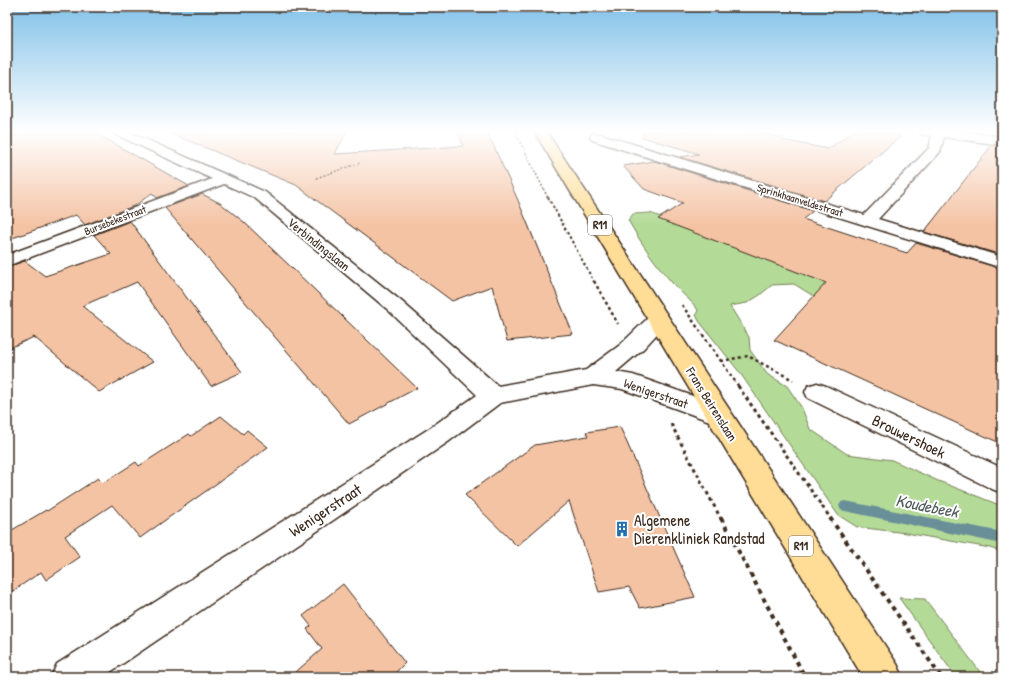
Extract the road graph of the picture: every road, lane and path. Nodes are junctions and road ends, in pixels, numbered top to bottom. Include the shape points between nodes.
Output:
1 (188, 163) edge
2 (360, 163) dead end
3 (560, 163) edge
4 (682, 163) edge
5 (922, 163) edge
6 (316, 178) dead end
7 (224, 179) junction
8 (867, 221) junction
9 (7, 261) edge
10 (1002, 263) edge
11 (679, 301) dead end
12 (659, 319) junction
13 (721, 361) junction
14 (593, 377) junction
15 (817, 392) joint
16 (494, 396) junction
17 (718, 415) junction
18 (1002, 481) edge
19 (70, 677) edge
20 (884, 677) edge
21 (941, 677) edge

1 - 7 street, Verbindingslaan
2 - 6 path
3 - 12 main road, Frans Beirenslaan / R11
4 - 8 street, Sprinkhaanveldestraat
5 - 8 street
7 - 9 street, Bursebekestraat
7 - 16 street, Verbindingslaan via 260,195 394,306
8 - 10 street, Sprinkhaanveldestraat
11 - 13 path
12 - 14 street, Wenigerstraat via 643,338
12 - 17 main road, Frans Beirenslaan / R11
13 - 15 path via 748,356
13 - 21 path
14 - 16 street, Wenigerstraat
14 - 17 street, Wenigerstraat via 626,381
15 - 18 street, Brouwershoek
16 - 19 street, Wenigerstraat
17 - 20 main road, Frans Beirenslaan / R11

